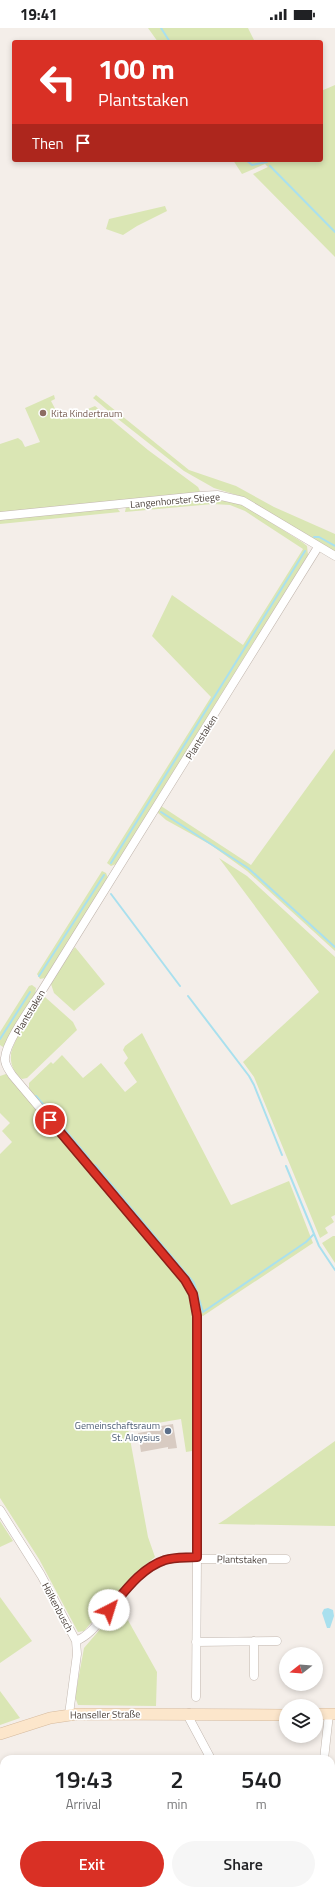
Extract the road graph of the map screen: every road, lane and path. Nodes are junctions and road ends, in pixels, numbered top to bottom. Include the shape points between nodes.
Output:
1 (0, 516) edge
2 (318, 547) junction
3 (335, 556) edge
4 (0, 1510) edge
5 (197, 1558) junction
6 (286, 1560) dead end
7 (76, 1641) junction
8 (254, 1641) junction
9 (276, 1641) dead end
10 (196, 1642) junction
11 (254, 1676) dead end
12 (196, 1697) dead end
13 (69, 1714) junction
14 (189, 1714) junction
15 (332, 1714) edge
16 (279, 1715) edge
17 (0, 1734) edge
18 (209, 1755) edge
19 (325, 1755) edge

1 - 2 street, Langenhorster Stiege via 217,495 248,503
2 - 3 street, Langenhorster Stiege
2 - 5 street, Plantstaken via 8,1046 5,1059 12,1075 179,1272 193,1294 198,1327
4 - 7 street, Hölkenbusch via 44,1581
5 - 6 street, Plantstaken
5 - 7 street, Plantstaken via 170,1559 146,1570 89,1634
5 - 10 street, Plantstaken
7 - 13 street, Hölkenbusch via 77,1654
8 - 9 street
8 - 10 street
8 - 11 street
10 - 12 street, Plantstaken
13 - 14 main road, Hanseller Straße
13 - 17 main road, Hanseller Straße
14 - 16 main road, Hanseller Straße
14 - 18 street
15 - 19 street

